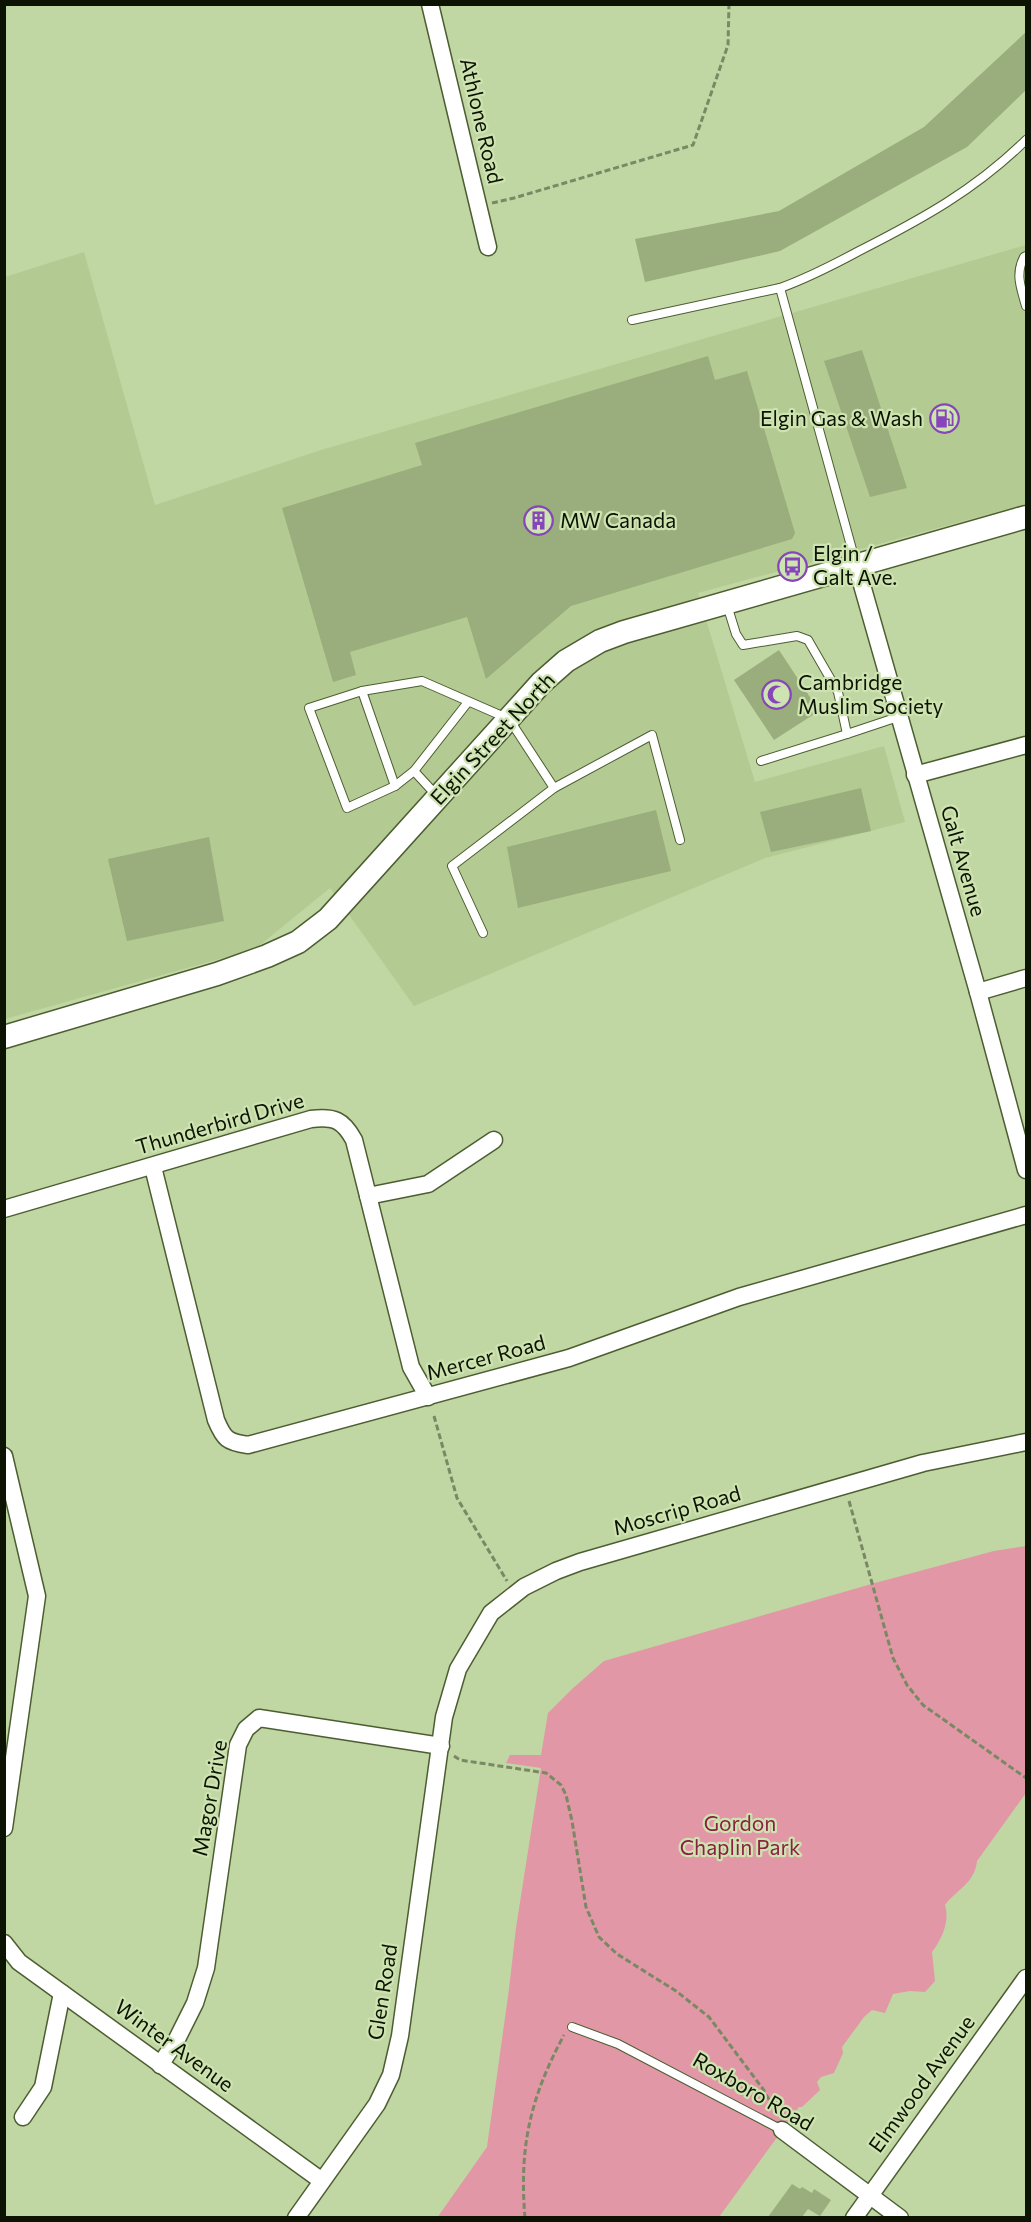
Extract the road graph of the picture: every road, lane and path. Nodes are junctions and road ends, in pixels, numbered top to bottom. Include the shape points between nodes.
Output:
1 (430, 4) edge
2 (729, 4) edge
3 (1026, 140) edge
4 (477, 206) junction
5 (488, 247) dead end
6 (1026, 256) edge
7 (780, 288) junction
8 (1026, 306) edge
9 (632, 320) dead end
10 (1026, 517) edge
11 (856, 564) junction
12 (726, 602) junction
13 (362, 692) junction
14 (468, 702) junction
15 (898, 717) junction
16 (509, 719) junction
17 (847, 734) junction
18 (1026, 745) edge
19 (761, 761) dead end
20 (414, 771) junction
21 (915, 775) junction
22 (395, 786) junction
23 (554, 788) junction
24 (438, 797) junction
25 (680, 840) dead end
26 (483, 933) dead end
27 (1026, 978) edge
28 (978, 992) junction
29 (4, 1037) edge
30 (494, 1140) dead end
31 (153, 1167) junction
32 (1026, 1170) edge
33 (368, 1196) junction
34 (4, 1209) edge
35 (1026, 1215) edge
36 (428, 1397) junction
37 (434, 1416) dead end
38 (1026, 1442) edge
39 (4, 1456) edge
40 (8, 1484) edge
41 (844, 1485) junction
42 (514, 1593) junction
43 (441, 1746) junction
44 (9, 1755) edge
45 (1026, 1778) edge
46 (4, 1828) edge
47 (4, 1943) edge
48 (1026, 1978) edge
49 (62, 1993) junction
50 (572, 2027) joint
51 (160, 2065) junction
52 (23, 2116) dead end
53 (780, 2123) junction
54 (322, 2181) junction
55 (869, 2196) junction
56 (296, 2217) edge
57 (525, 2217) edge
58 (854, 2217) edge
59 (900, 2217) edge

1 - 4 street, Athlone Road
2 - 4 path via 728,45 693,145
3 - 7 lane via 959,197 823,270
4 - 5 street, Athlone Road
6 - 8 lane via 1018,268
7 - 9 lane
7 - 11 lane
10 - 11 street, Elgin Street North
11 - 12 street, Elgin Street North
11 - 15 street, Galt Avenue
12 - 16 street, Elgin Street North via 600,641 540,683
12 - 17 lane via 743,645 797,636 808,640 838,692
13 - 14 lane via 423,681
13 - 22 lane
13 - 22 lane via 309,708 347,808
14 - 16 lane
14 - 20 lane
15 - 17 lane
15 - 21 street, Galt Avenue
16 - 23 lane
16 - 24 street, Elgin Street North
17 - 19 lane
18 - 21 street
20 - 22 lane
20 - 24 lane
21 - 28 street, Galt Avenue
23 - 25 lane via 652,735
23 - 26 lane via 452,866
24 - 29 street, Elgin Street North via 328,919 298,942 217,974
27 - 28 street
28 - 32 street, Galt Avenue
30 - 33 street via 428,1184
31 - 33 street, Thunderbird Drive via 311,1119 333,1118 346,1126 354,1140
31 - 34 street, Thunderbird Drive
31 - 36 street, Mercer Road via 223,1437 248,1445
33 - 36 street, Thunderbird Drive via 411,1367
35 - 36 street, Mercer Road via 739,1297 569,1358
37 - 42 path via 457,1498
38 - 41 street, Moscrip Road via 948,1457
39 - 40 street
40 - 44 street via 37,1596
41 - 42 street, Moscrip Road via 580,1562
41 - 45 path via 893,1658 907,1685 923,1705
42 - 43 street, Moscrip Road via 490,1613 458,1669 444,1717
43 - 51 street, Magor Drive via 259,1718 246,1729 238,1745 206,1968 195,2004
43 - 53 path via 460,1760 546,1773 561,1785 572,1821 585,1907 598,1937 709,2017 763,2089
43 - 54 street, Glen Road via 400,2036 391,2075 377,2104
44 - 46 street
47 - 49 street, Winter Avenue via 19,1962
48 - 55 street, Elmwood Avenue
49 - 51 street, Winter Avenue
49 - 52 street via 44,2087
50 - 53 lane, Roxboro Road via 618,2044
50 - 57 path via 557,2049 531,2116 523,2160
51 - 54 street, Winter Avenue
53 - 55 street, Roxboro Road
54 - 56 street, Glen Road
55 - 58 street, Elmwood Avenue
55 - 59 street, Roxboro Road

